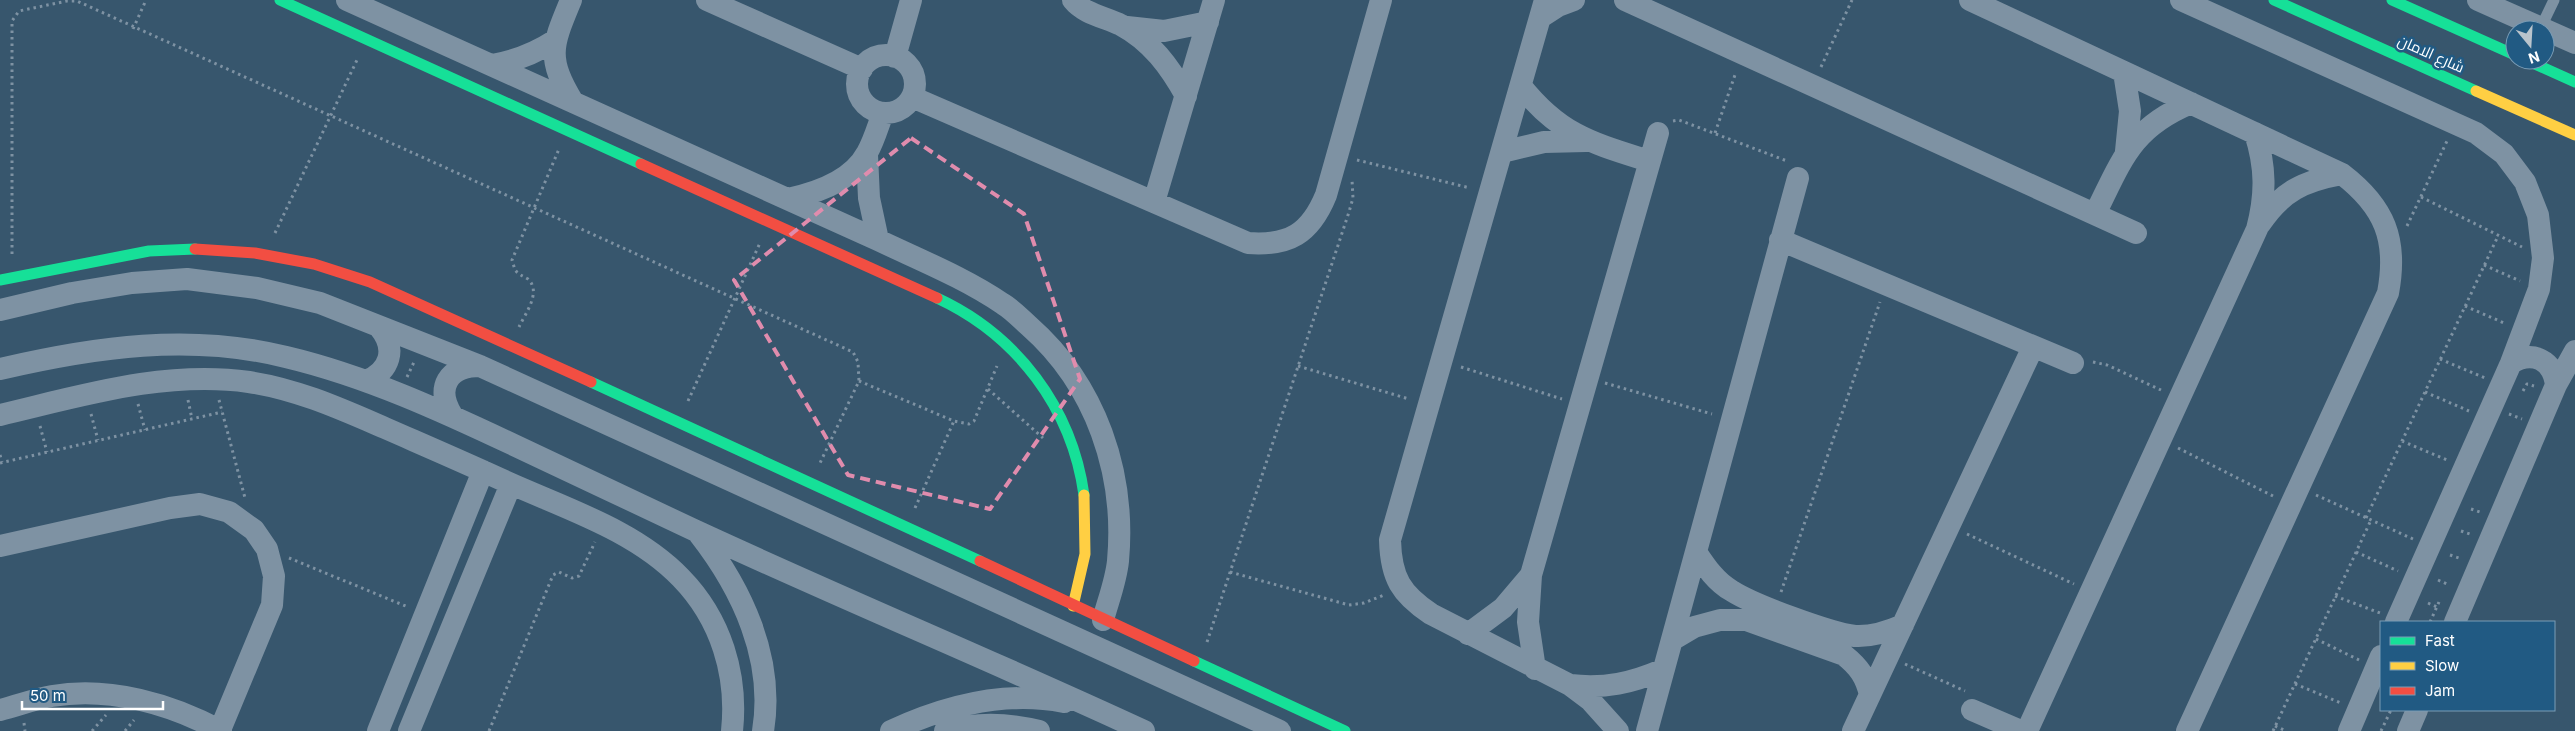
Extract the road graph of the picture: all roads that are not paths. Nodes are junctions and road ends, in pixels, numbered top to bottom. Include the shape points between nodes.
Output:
1 (280, 0) edge
2 (347, 0) edge
3 (571, 0) edge
4 (707, 0) edge
5 (911, 0) edge
6 (1073, 0) edge
7 (1214, 0) edge
8 (1381, 0) edge
9 (1574, 0) edge
10 (1625, 0) edge
11 (1970, 0) edge
12 (2181, 0) edge
13 (2274, 0) edge
14 (2392, 0) edge
15 (2478, 0) edge
16 (2554, 0) edge
17 (1543, 9) edge
18 (2525, 20) edge
19 (2545, 20) edge
20 (1208, 22) junction
21 (1121, 26) junction
22 (2555, 33) edge
23 (554, 41) junction
24 (2575, 43) edge
25 (2505, 51) edge
26 (895, 57) junction
27 (492, 65) junction
28 (862, 69) junction
29 (2548, 70) edge
30 (2124, 72) junction
31 (2575, 82) edge
32 (1520, 86) junction
33 (1186, 96) junction
34 (912, 97) junction
35 (574, 102) junction
36 (2191, 103) junction
37 (883, 113) junction
38 (1658, 133) road end
39 (2255, 134) junction
40 (2575, 135) edge
41 (1587, 141) junction
42 (1502, 152) junction
43 (2126, 152) junction
44 (866, 155) junction
45 (1650, 161) junction
46 (2342, 174) junction
47 (1798, 178) road end
48 (788, 199) junction
49 (1154, 202) junction
50 (2095, 214) junction
51 (2257, 229) junction
52 (2136, 233) dead end
53 (878, 240) junction
54 (1780, 240) junction
55 (65, 267) junction
56 (0, 280) edge
57 (72, 293) junction
58 (0, 310) edge
59 (380, 328) junction
60 (2033, 346) junction
61 (2575, 351) edge
62 (2074, 363) road end
63 (2511, 363) junction
64 (480, 366) junction
65 (0, 369) edge
66 (366, 381) junction
67 (2556, 385) junction
68 (0, 415) edge
69 (452, 415) junction
70 (483, 470) junction
71 (511, 484) junction
72 (697, 531) junction
73 (916, 533) junction
74 (0, 546) edge
75 (1696, 552) junction
76 (913, 564) junction
77 (1531, 575) junction
78 (1073, 606) junction
79 (1103, 620) junction
80 (2396, 621) edge
81 (2454, 621) edge
82 (1903, 625) junction
83 (1468, 634) junction
84 (1672, 640) junction
85 (2378, 662) edge
86 (1535, 669) junction
87 (1664, 669) junction
88 (1570, 685) junction
89 (1870, 695) junction
90 (1293, 708) junction
91 (1096, 709) junction
92 (0, 710) edge
93 (1972, 710) road end
94 (2417, 711) edge
95 (221, 731) edge
96 (378, 731) edge
97 (409, 731) edge
98 (732, 731) edge
99 (763, 731) edge
100 (891, 731) edge
101 (945, 731) edge
102 (1039, 731) edge
103 (1144, 731) edge
104 (1280, 731) edge
105 (1284, 731) edge
106 (1345, 731) edge
107 (1618, 731) edge
108 (1647, 731) edge
109 (1853, 731) edge
110 (2021, 731) edge
111 (2027, 731) edge
112 (2187, 731) edge
113 (2348, 731) edge
114 (2408, 731) edge

1 - 78 street via 941,300 1007,342 1055,404 1076,452 1086,503 1085,555
2 - 27 street
3 - 23 street
4 - 28 street
5 - 26 street
6 - 21 street via 1080,8
7 - 20 street
8 - 49 street via 1319,214 1305,230 1288,240 1268,245 1248,243
9 - 17 street
10 - 50 street
11 - 30 street
12 - 63 street via 2476,133 2504,154 2525,182 2538,215 2542,258 2539,289
13 - 40 street, شارع الامان
14 - 25 street
15 - 18 street
16 - 19 lane
17 - 32 street
20 - 21 street via 1164,31
20 - 33 street
21 - 33 street via 1141,38 1159,55 1174,73
22 - 24 street
23 - 27 street via 535,53
23 - 35 street via 555,63 562,84
26 - 28 street via 880,56
26 - 34 street via 910,69 915,87
27 - 35 street
28 - 37 street via 857,85 862,101
29 - 31 street
30 - 36 street
30 - 43 street via 2130,111
32 - 41 street via 1550,118
32 - 42 street
33 - 49 street
34 - 37 street via 903,108
34 - 49 street
35 - 48 street
36 - 39 street
36 - 43 street via 2155,122
37 - 44 street
38 - 45 street
39 - 46 street
39 - 51 street via 2265,181
41 - 42 street via 1544,142
41 - 45 street
42 - 83 street via 1390,540 1391,563 1399,584 1413,602
43 - 50 street
44 - 48 street via 851,172 832,185
44 - 53 street via 869,198
45 - 77 street
46 - 51 street via 2316,179 2292,190 2272,207
46 - 112 street via 2376,206 2387,229 2392,250 2388,293
47 - 54 street
48 - 53 street
50 - 52 street
51 - 111 street
53 - 79 street via 1004,304 1049,343 1084,391 1107,445 1119,503 1118,562
54 - 60 street
54 - 75 street
55 - 56 street
55 - 57 street
55 - 73 street via 149,251 186,248 265,255 314,264 370,282 511,345
57 - 58 street
57 - 59 street via 132,283 187,279 256,288 320,303
59 - 64 street
59 - 66 street via 387,336 389,358 384,369
60 - 62 street
60 - 82 street
61 - 67 street
63 - 67 street via 2530,356 2541,359 2552,370
63 - 80 street
64 - 69 street via 461,368 448,380 445,405
64 - 76 street
65 - 66 street via 81,351 149,344 208,346 285,356
66 - 69 street
67 - 81 street
68 - 70 street via 133,385 183,379 249,382 335,407
69 - 72 street
70 - 71 street
70 - 96 street
71 - 97 street
71 - 98 street via 602,525 659,558 681,578 700,600 726,653 732,682
72 - 91 street
72 - 99 street via 727,572 743,602 757,642 764,684
73 - 76 street
73 - 78 street
74 - 95 street via 200,504 229,512 254,530 267,549 274,576 272,605
75 - 82 street via 1711,574 1732,591 1774,610 1854,636 1871,636
75 - 84 street
76 - 104 street
77 - 83 street via 1503,608
77 - 86 street via 1528,622
78 - 79 street
79 - 90 street
82 - 89 street
83 - 86 street
84 - 87 street
84 - 89 street via 1694,627 1720,620 1746,620 1844,655 1857,665 1866,679
85 - 113 street
86 - 88 street
87 - 88 street via 1617,686 1593,688
87 - 108 street
88 - 107 street via 1590,700
89 - 109 street
90 - 105 street
90 - 106 street
91 - 100 street via 1054,700 1010,698 967,703 925,715
91 - 103 street
92 - 95 street via 52,696 123,696 174,710
93 - 110 street
94 - 114 street
101 - 102 street via 969,725 1004,724

